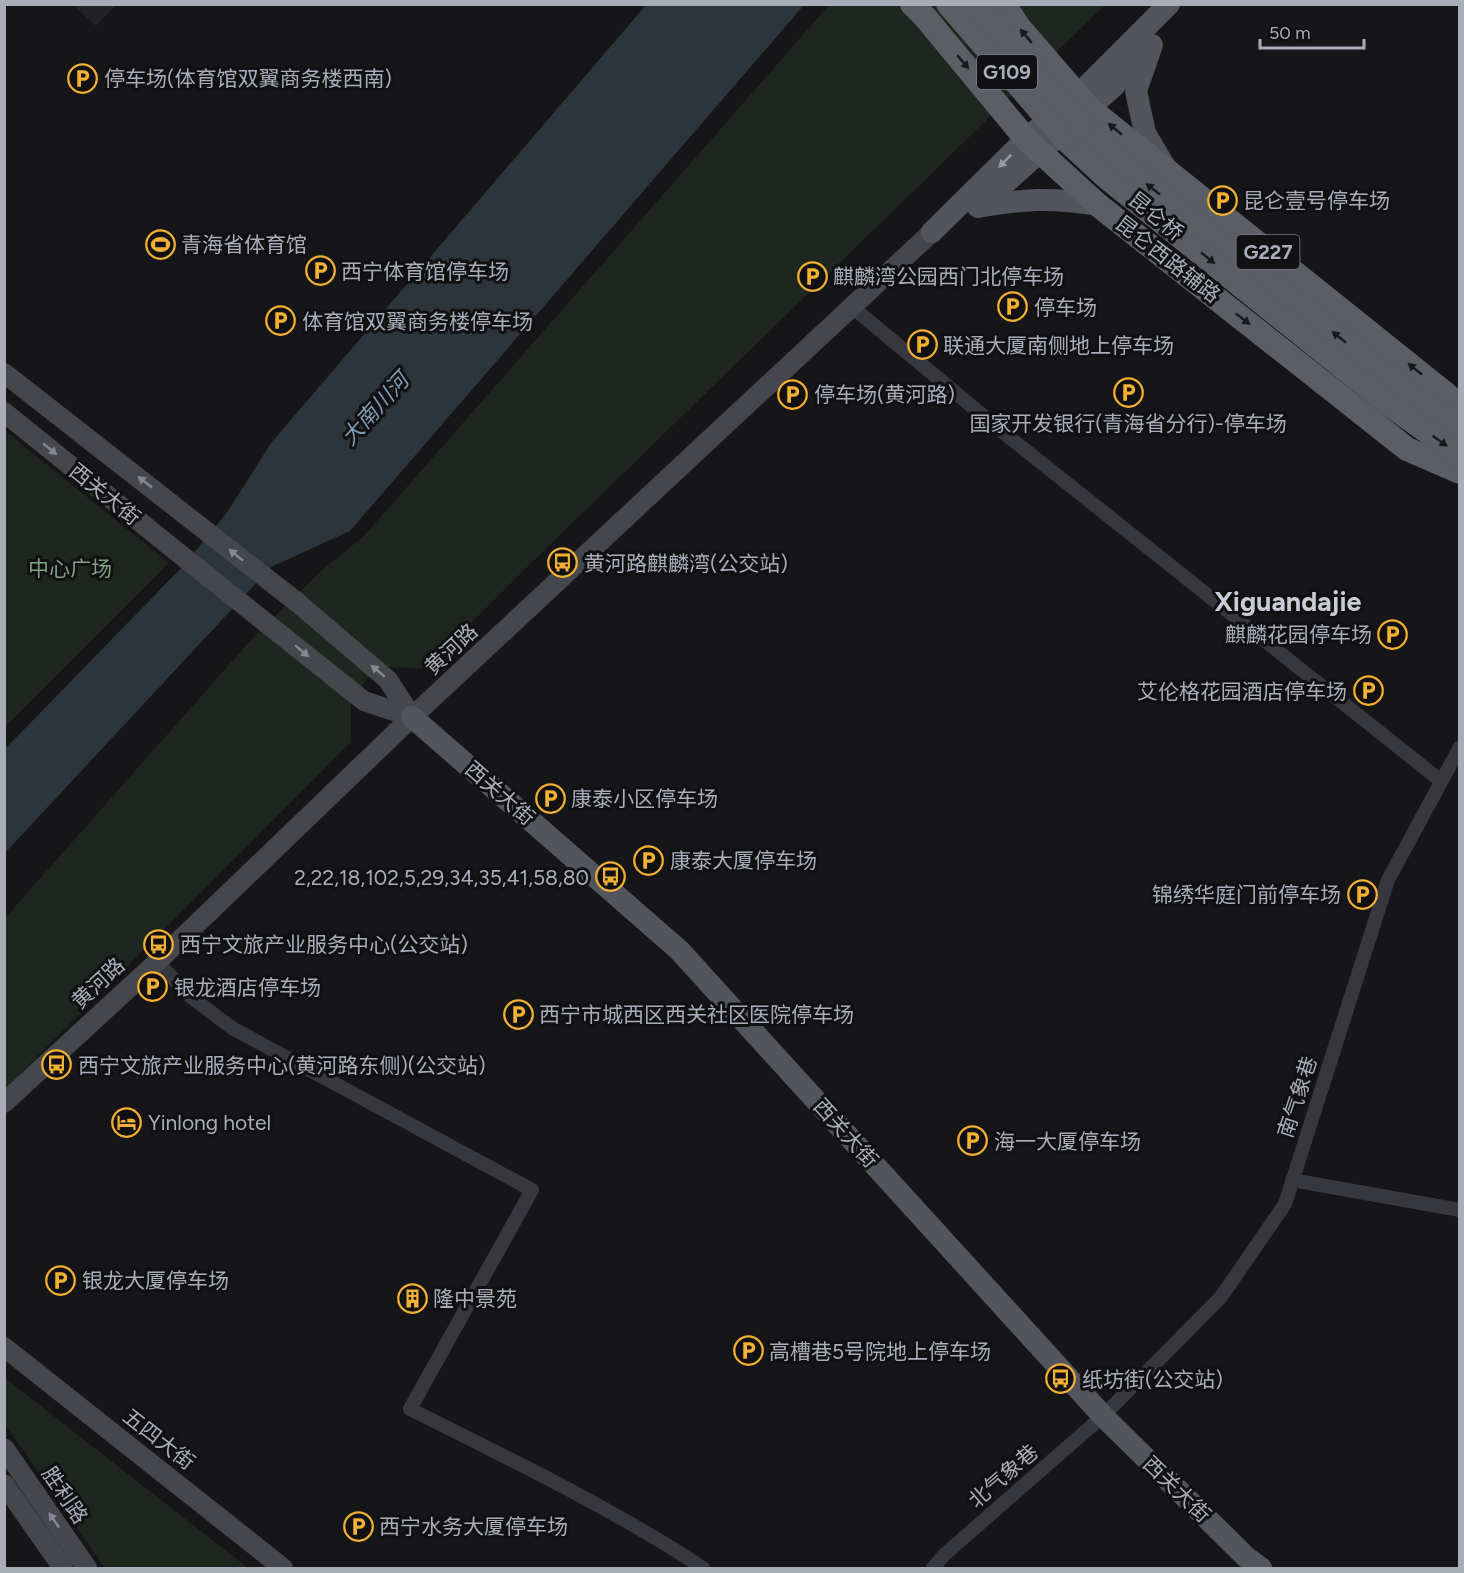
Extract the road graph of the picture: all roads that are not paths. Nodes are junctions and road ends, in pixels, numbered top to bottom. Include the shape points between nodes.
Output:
1 (948, 4) edge
2 (976, 4) edge
3 (1004, 4) edge
4 (1169, 4) edge
5 (919, 11) edge
6 (1083, 102) junction
7 (1033, 145) junction
8 (1169, 173) junction
9 (1098, 205) junction
10 (978, 207) junction
11 (932, 232) junction
12 (852, 307) junction
13 (4, 373) edge
14 (1394, 394) junction
15 (1455, 401) edge
16 (4, 411) edge
17 (1460, 428) edge
18 (1407, 449) junction
19 (1460, 455) edge
20 (1460, 472) edge
21 (1460, 484) edge
22 (412, 717) junction
23 (1460, 747) edge
24 (1441, 781) junction
25 (157, 962) junction
26 (4, 1103) edge
27 (1292, 1180) junction
28 (1460, 1210) edge
29 (4, 1347) edge
30 (1102, 1416) junction
31 (4, 1448) edge
32 (4, 1485) edge
33 (63, 1569) edge
34 (87, 1569) edge
35 (283, 1569) edge
36 (703, 1569) edge
37 (933, 1569) edge
38 (1261, 1569) edge

1 -> 14 highway, 昆仑桥 / G109, bridge via 1066,140 1106,177
14 -> 2 highway, 昆仑桥 / G109, bridge via 1130,171 1083,127
6 -> 3 highway, G227
4 - 6 main road via 1114,86
4 - 8 main road via 1136,91 1145,133
5 -> 7 highway, 昆仑西路辅路
6 - 7 main road
8 -> 6 highway, G227
7 - 9 highway, 昆仑西路辅路
7 - 10 main road
7 -> 11 main road
15 -> 8 highway, G227
9 - 10 main road via 1065,199
9 -> 18 highway, 昆仑西路辅路
10 - 11 main road
11 - 12 main road, 黄河路
12 - 22 main road, 黄河路
12 - 24 street
22 -> 13 main road, 西关大街 via 388,680
14 - 17 highway, G109
14 -> 19 highway, G109
16 -> 22 main road, 西关大街 via 364,701
18 - 20 highway, 昆仑西路辅路
18 - 21 main road
22 - 25 main road, 黄河路
22 - 30 main road, 西关大街 via 679,950
23 - 24 street, 南气象巷
24 - 27 street, 南气象巷 via 1388,880
25 - 26 main road, 黄河路
25 - 36 street via 191,997 232,1029 532,1190 410,1409 555,1482 659,1539
27 - 28 street
27 - 30 street, 南气象巷 via 1285,1204 1221,1298
29 - 35 main road, 五四大街
30 - 37 street, 北气象巷
30 - 38 main road, 西关大街
34 -> 31 main road, 胜利路
32 - 33 main road, 胜利路

